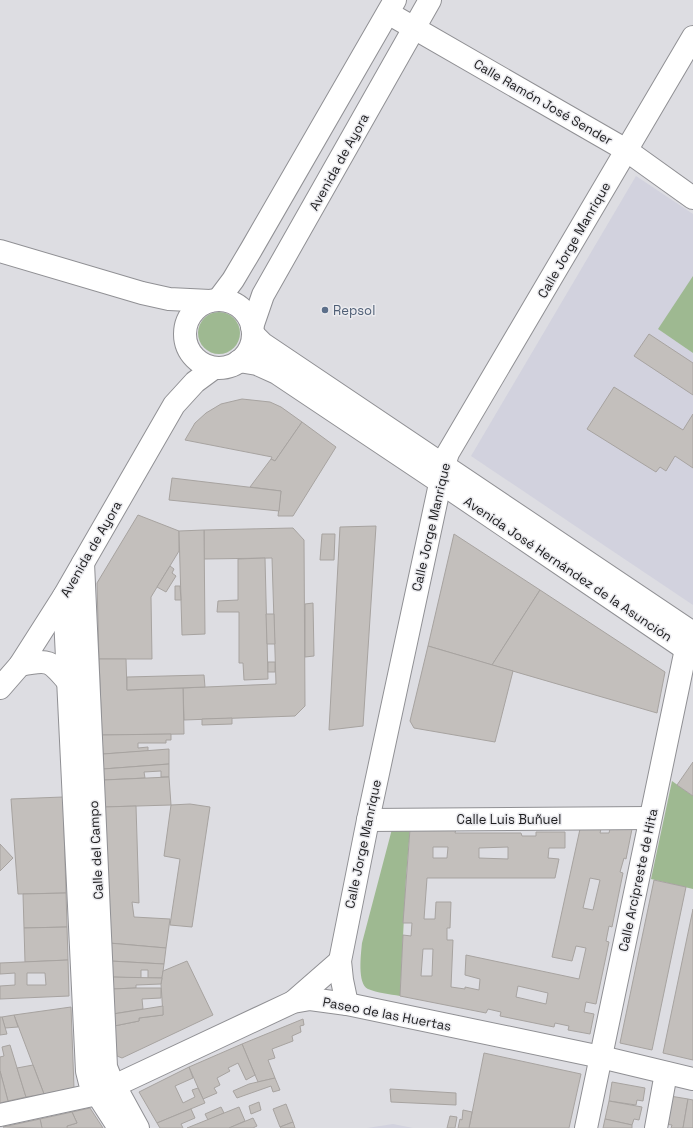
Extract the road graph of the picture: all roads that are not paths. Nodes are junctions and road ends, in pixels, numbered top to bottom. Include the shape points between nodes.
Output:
1 (430, 0) edge
2 (392, 6) edge
3 (414, 28) junction
4 (693, 37) edge
5 (626, 150) junction
6 (693, 198) edge
7 (0, 251) edge
8 (142, 293) junction
9 (214, 300) junction
10 (252, 330) junction
11 (185, 335) junction
12 (239, 361) junction
13 (214, 368) junction
14 (174, 405) junction
15 (442, 473) junction
16 (84, 563) junction
17 (64, 596) junction
18 (691, 642) edge
19 (20, 665) junction
20 (69, 683) junction
21 (0, 688) edge
22 (650, 818) junction
23 (368, 820) junction
24 (340, 961) junction
25 (293, 1002) junction
26 (347, 1004) junction
27 (601, 1057) junction
28 (666, 1073) junction
29 (693, 1079) edge
30 (105, 1089) junction
31 (0, 1115) edge
32 (119, 1128) edge
33 (138, 1128) edge
34 (586, 1128) edge
35 (656, 1128) edge

1 - 3 street, Avenida de Ayora
2 - 3 street, Calle Ramón José Sender
2 - 9 street via 233,280
3 - 5 street, Calle Ramón José Sender
3 - 10 street, Avenida de Ayora via 263,295
4 - 5 street, Calle Jorge Manrique
5 - 6 street, Calle Ramón José Sender
5 - 15 street, Calle Jorge Manrique via 448,453
7 - 8 street
8 - 9 street via 169,299
8 - 11 street via 164,305 179,318
9 - 10 street via 238,306 249,319
9 - 11 street via 193,310
10 - 12 street via 248,352
10 - 15 street, Avenida José Hernández de la Asunción via 263,344
11 - 13 street via 189,351 196,359
11 - 14 street, Avenida de Ayora via 185,366
12 - 13 street via 226,367
12 - 15 street, Avenida José Hernández de la Asunción via 258,364 276,373
13 - 14 street, Avenida de Ayora via 195,382
14 - 16 street, Avenida de Ayora
15 - 18 street, Avenida José Hernández de la Asunción
15 - 23 street, Calle Jorge Manrique
16 - 17 street, Avenida de Ayora
16 - 30 street, Calle del Campo via 107,1072
17 - 19 street, Avenida de Ayora
17 - 20 street, Calle del Campo
18 - 22 street, Calle Arcipreste de Hita
19 - 20 street via 39,661 51,664 56,666
19 - 21 street, Avenida de Ayora
20 - 30 street, Calle del Campo via 87,1071 90,1083
22 - 23 street, Calle Luis Buñuel
22 - 27 street, Calle Arcipreste de Hita
23 - 24 street, Calle Jorge Manrique
24 - 25 street
24 - 26 street, Calle Jorge Manrique
25 - 26 street, Paseo de las Huertas via 310,999
25 - 30 street, Paseo de las Huertas
26 - 27 street, Paseo de las Huertas
27 - 28 street, Paseo de las Huertas
27 - 34 street, Calle Arcipreste de Hita
28 - 29 street, Paseo de las Huertas
28 - 35 street
30 - 31 street, Paseo de las Huertas
30 - 32 street, Calle del Campo
30 - 33 street, Calle del Campo

